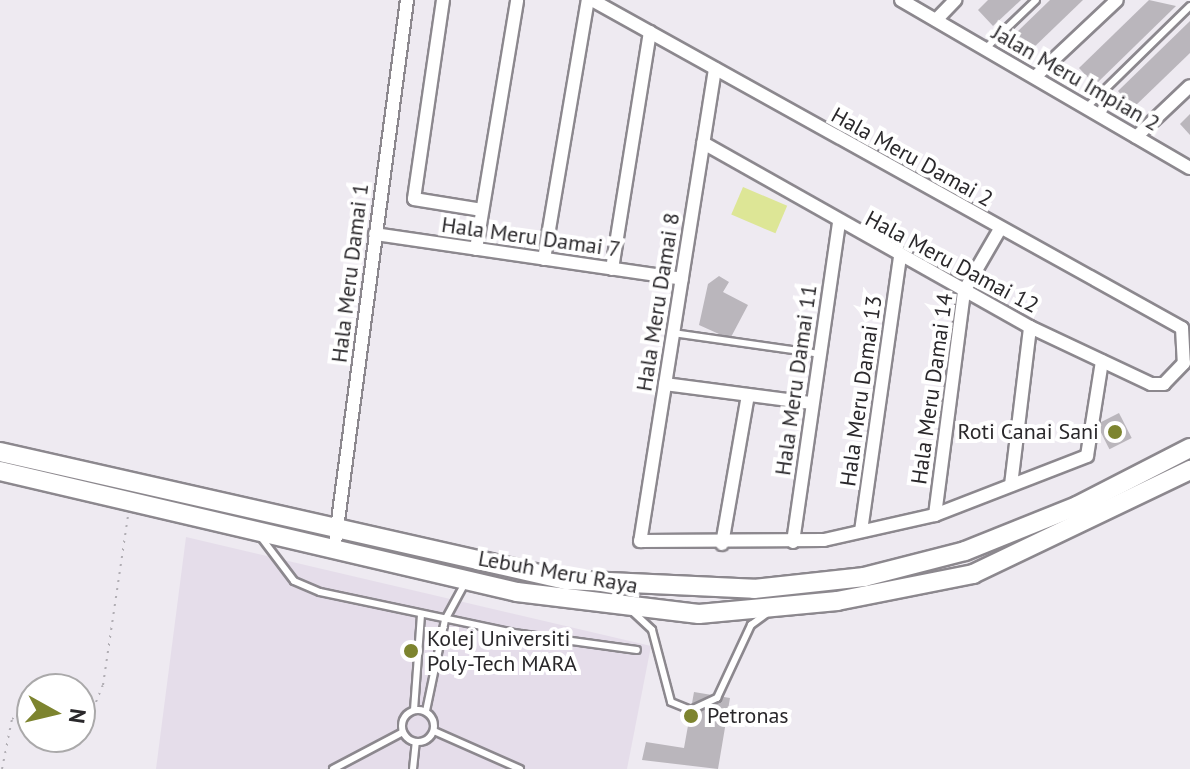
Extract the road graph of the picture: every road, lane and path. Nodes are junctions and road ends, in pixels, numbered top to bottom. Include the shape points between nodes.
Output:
1 (407, 0) edge
2 (443, 0) edge
3 (517, 0) edge
4 (590, 0) edge
5 (901, 0) edge
6 (955, 0) edge
7 (1036, 0) edge
8 (1117, 0) edge
9 (1181, 0) edge
10 (1189, 8) edge
11 (936, 20) junction
12 (650, 32) junction
13 (986, 48) junction
14 (715, 69) junction
15 (1035, 77) junction
16 (1190, 86) edge
17 (1087, 108) junction
18 (1136, 137) junction
19 (703, 143) junction
20 (1189, 165) edge
21 (482, 210) junction
22 (839, 223) junction
23 (1000, 229) junction
24 (375, 234) junction
25 (476, 249) junction
26 (900, 257) junction
27 (544, 259) junction
28 (612, 269) junction
29 (682, 279) junction
30 (964, 291) junction
31 (1030, 327) junction
32 (673, 333) junction
33 (822, 354) junction
34 (1102, 361) junction
35 (1184, 363) joint
36 (665, 384) junction
37 (748, 395) junction
38 (812, 403) junction
39 (1190, 448) edge
40 (0, 452) edge
41 (1167, 461) junction
42 (1190, 461) edge
43 (1190, 470) edge
44 (0, 471) edge
45 (1011, 485) junction
46 (1160, 485) junction
47 (1190, 485) edge
48 (132, 503) junction
49 (935, 515) junction
50 (338, 531) junction
51 (861, 531) junction
52 (258, 533) junction
53 (793, 542) junction
54 (722, 544) junction
55 (334, 551) junction
56 (468, 581) junction
57 (775, 607) junction
58 (632, 610) junction
59 (421, 615) junction
60 (445, 620) junction
61 (637, 650) dead end
62 (96, 702) edge
63 (414, 710) junction
64 (426, 711) junction
65 (16, 716) edge
66 (434, 731) junction
67 (403, 732) junction
68 (416, 742) junction
69 (2, 769) edge
70 (333, 769) edge
71 (413, 769) edge
72 (520, 769) edge

1 - 24 street, Hala Meru Damai 1
2 - 21 street via 414,199
3 - 21 street
4 - 12 street, Hala Meru Damai 2
4 - 27 street
5 - 11 street, Jalan Meru Impian 2
6 - 11 street
7 - 13 lane
8 - 15 street
9 - 10 lane
10 - 17 lane
11 - 13 street, Jalan Meru Impian 2
12 - 14 street, Hala Meru Damai 2
12 - 28 street
13 - 15 street, Jalan Meru Impian 2
14 - 19 street, Hala Meru Damai 8
14 - 23 street, Hala Meru Damai 2
15 - 17 street, Jalan Meru Impian 2
16 - 18 street
17 - 18 street, Jalan Meru Impian 2
18 - 20 street, Jalan Meru Impian 2
19 - 22 street, Hala Meru Damai 12
19 - 29 street, Hala Meru Damai 8
21 - 25 street
22 - 26 street, Hala Meru Damai 12
22 - 33 street, Hala Meru Damai 11
23 - 30 street, Hala Meru Damai 14
23 - 35 street, Hala Meru Damai 2 via 1182,328
24 - 25 street, Hala Meru Damai 7
24 - 50 street, Hala Meru Damai 1
25 - 27 street, Hala Meru Damai 7
26 - 30 street, Hala Meru Damai 12
26 - 51 street, Hala Meru Damai 13
27 - 28 street, Hala Meru Damai 7
28 - 29 street, Hala Meru Damai 7
29 - 32 street, Hala Meru Damai 8
30 - 31 street, Hala Meru Damai 12
30 - 49 street, Hala Meru Damai 14
31 - 34 street, Hala Meru Damai 12
31 - 45 street
32 - 33 lane
32 - 36 street, Hala Meru Damai 8
33 - 38 street, Hala Meru Damai 11
34 - 35 street, Hala Meru Damai 12 via 1151,384 1164,384
34 - 45 street via 1087,456
36 - 37 street
36 - 54 street, Hala Meru Damai 8 via 640,541
37 - 38 street
37 - 54 street
38 - 53 street, Hala Meru Damai 11
39 - 41 main road, Lebuh Meru Raya
40 - 50 main road, Lebuh Meru Raya
41 - 42 main road
41 - 50 main road, Lebuh Meru Raya via 965,551 864,577 754,589 566,580
43 - 46 main road, Lebuh Meru Raya
44 - 48 main road, Lebuh Meru Raya
45 - 49 street
46 - 47 main road
46 - 57 main road, Lebuh Meru Raya via 973,574
48 - 52 main road, Lebuh Meru Raya
48 - 62 path
49 - 51 street
50 - 55 street, Hala Meru Damai 1
51 - 53 street
52 - 55 main road, Lebuh Meru Raya
52 - 59 lane via 294,581
53 - 54 street
55 - 56 main road, Lebuh Meru Raya
56 - 58 main road, Lebuh Meru Raya
56 - 60 lane
57 - 58 main road, Lebuh Meru Raya
57 - 58 lane via 751,625 717,698 691,710 671,702 652,630
59 - 60 lane
59 - 63 lane
60 - 61 lane
60 - 64 lane
63 - 64 lane
63 - 67 lane
64 - 66 lane
65 - 69 path
66 - 68 lane
66 - 72 lane
67 - 68 lane
67 - 70 lane
68 - 71 lane

